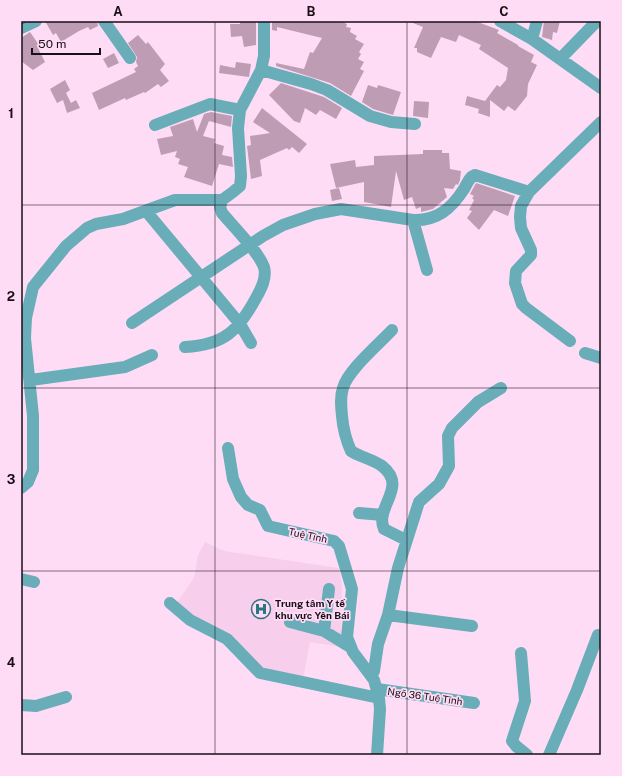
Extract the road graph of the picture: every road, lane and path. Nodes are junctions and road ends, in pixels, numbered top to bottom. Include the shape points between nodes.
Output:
1 (36, 21) edge
2 (104, 21) edge
3 (264, 21) edge
4 (500, 21) edge
5 (537, 21) edge
6 (597, 21) edge
7 (21, 28) edge
8 (532, 39) junction
9 (130, 58) dead end
10 (561, 58) junction
11 (261, 70) junction
12 (601, 88) edge
13 (240, 110) junction
14 (601, 122) edge
15 (415, 124) dead end
16 (155, 125) dead end
17 (529, 192) junction
18 (222, 200) junction
19 (146, 211) junction
20 (413, 220) junction
21 (249, 245) junction
22 (427, 270) dead end
23 (201, 277) junction
24 (132, 322) dead end
25 (240, 324) junction
26 (392, 330) dead end
27 (570, 341) dead end
28 (251, 343) dead end
29 (185, 347) dead end
30 (585, 353) dead end
31 (152, 355) dead end
32 (601, 358) edge
33 (31, 380) junction
34 (501, 388) dead end
35 (228, 448) dead end
36 (21, 488) edge
37 (359, 513) dead end
38 (383, 515) junction
39 (406, 540) junction
40 (21, 579) edge
41 (34, 582) dead end
42 (329, 589) dead end
43 (170, 603) dead end
44 (388, 615) junction
45 (290, 622) dead end
46 (472, 626) dead end
47 (324, 631) junction
48 (598, 635) dead end
49 (350, 647) junction
50 (521, 653) dead end
51 (368, 671) junction
52 (378, 694) junction
53 (66, 697) dead end
54 (474, 703) dead end
55 (21, 705) edge
56 (377, 755) edge
57 (527, 755) edge
58 (548, 755) edge

1 - 7 street
2 - 9 street
3 - 11 street via 264,56
4 - 8 street
5 - 8 street
6 - 10 street
8 - 10 street
10 - 12 street
11 - 13 street
11 - 15 street via 327,90 370,116 391,122
13 - 16 street via 210,104
13 - 18 street via 238,128 241,181 240,186
14 - 17 street
17 - 20 street via 475,174 441,214 425,221
17 - 27 street via 521,206 520,217 521,228 531,255 516,272 515,283 522,304
18 - 19 street via 175,200
18 - 21 street via 222,213
19 - 23 street
19 - 33 street via 96,224 82,231 66,246 33,287 26,318 25,338
20 - 21 street via 341,209 315,214 283,225
20 - 22 street
21 - 23 street
21 - 25 street via 265,273 259,293
23 - 24 street
23 - 25 street
25 - 28 street
25 - 29 street via 219,340
26 - 38 street via 346,380 341,402 344,430 350,451 380,465 391,476 392,491
30 - 32 street
31 - 33 street via 125,367
33 - 36 street via 33,470 28,482
34 - 39 street via 478,402 452,428 448,436 447,472 439,484 419,502
35 - 49 street, Tuệ Tĩnh via 233,478 241,497 248,505 260,510 268,526 334,541 339,546 352,589 346,638
37 - 38 street
38 - 39 street via 384,530
39 - 44 street
40 - 41 street
42 - 47 street
43 - 52 street, Ngõ 36 Tuệ Tĩnh via 190,620 227,639 260,673
44 - 46 street
44 - 51 street via 382,630 374,671
45 - 47 street
47 - 49 street
48 - 58 street
49 - 51 street, Tuệ Tĩnh
50 - 57 street via 525,701 512,741
51 - 52 street, Tuệ Tĩnh
52 - 54 street, Ngõ 36 Tuệ Tĩnh
52 - 56 street, Tuệ Tĩnh via 380,709
53 - 55 street via 36,706

